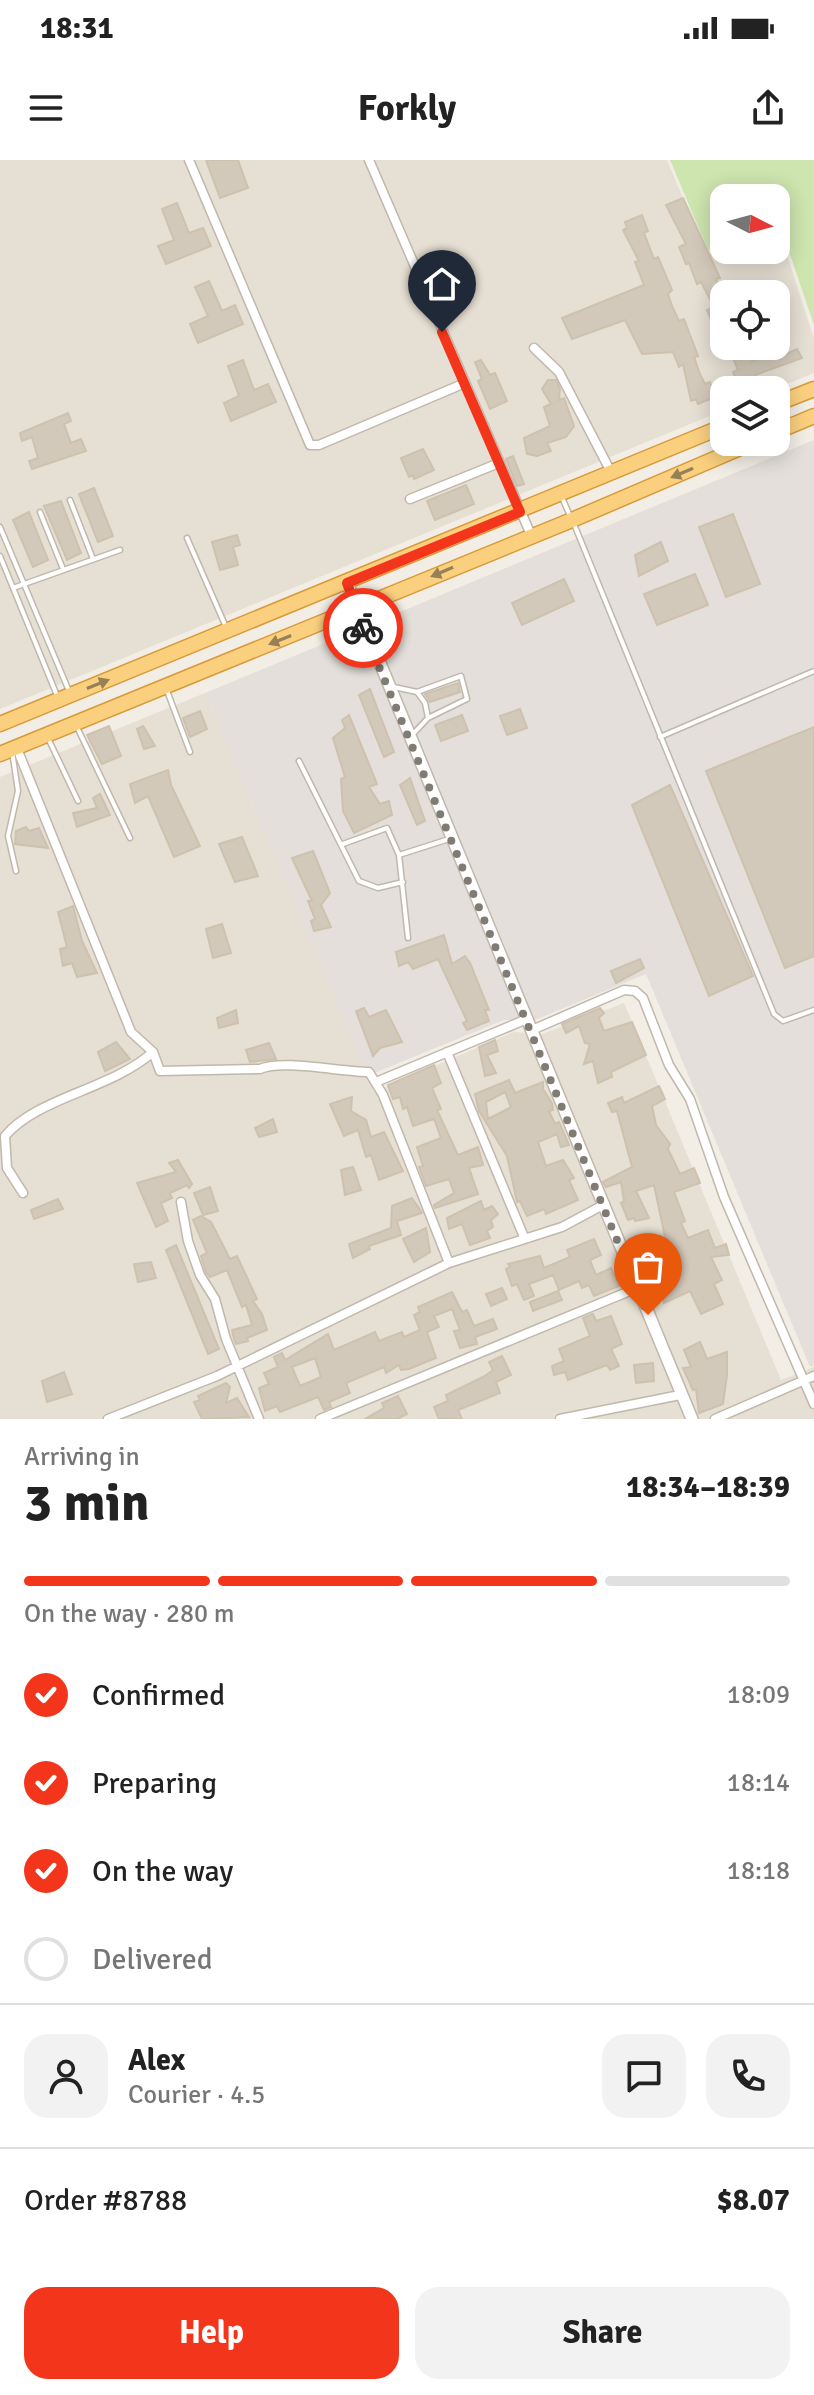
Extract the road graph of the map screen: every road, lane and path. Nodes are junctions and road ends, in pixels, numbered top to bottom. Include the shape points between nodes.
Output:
1 (189, 160) edge
2 (369, 160) edge
3 (534, 348) dead end
4 (465, 383) junction
5 (814, 389) edge
6 (790, 398) edge
7 (814, 416) edge
8 (790, 426) edge
9 (710, 432) edge
10 (721, 456) edge
11 (499, 463) junction
12 (611, 472) junction
13 (561, 494) junction
14 (410, 499) dead end
15 (70, 500) dead end
16 (40, 512) dead end
17 (520, 512) junction
18 (572, 520) junction
19 (0, 527) edge
20 (531, 535) junction
21 (187, 538) dead end
22 (120, 550) dead end
23 (0, 556) edge
24 (93, 559) junction
25 (63, 570) junction
26 (347, 583) junction
27 (24, 584) junction
28 (13, 588) junction
29 (355, 609) junction
30 (227, 632) junction
31 (814, 671) edge
32 (165, 686) junction
33 (387, 686) junction
34 (417, 692) junction
35 (65, 698) junction
36 (428, 718) junction
37 (75, 722) junction
38 (0, 724) edge
39 (46, 734) junction
40 (660, 737) junction
41 (409, 739) junction
42 (9, 750) edge
43 (190, 752) dead end
44 (299, 761) dead end
45 (78, 801) dead end
46 (130, 838) dead end
47 (451, 839) junction
48 (343, 844) junction
49 (399, 855) junction
50 (16, 871) dead end
51 (403, 882) junction
52 (408, 938) dead end
53 (814, 1010) edge
54 (529, 1024) junction
55 (153, 1052) junction
56 (447, 1052) junction
57 (376, 1082) junction
58 (23, 1193) dead end
59 (181, 1202) dead end
60 (605, 1204) junction
61 (524, 1237) junction
62 (449, 1263) junction
63 (637, 1288) junction
64 (236, 1363) junction
65 (814, 1376) edge
66 (804, 1379) junction
67 (680, 1395) junction
68 (814, 1404) edge
69 (108, 1419) edge
70 (259, 1419) edge
71 (320, 1419) edge
72 (560, 1419) edge
73 (692, 1419) edge
74 (715, 1419) edge

1 - 4 street via 310,445
2 - 4 street
3 - 12 street via 559,372
4 - 11 street
5 - 6 highway
7 - 8 highway
9 - 12 highway
10 -> 18 highway
11 - 14 street
11 - 17 street
12 - 13 highway
13 - 17 highway
13 - 18 lane
15 - 24 lane
16 - 25 lane
17 - 20 street
17 - 26 highway
18 - 20 highway
18 - 40 lane
19 - 27 lane
20 -> 29 highway
21 - 30 lane
22 - 24 lane
23 - 28 lane
24 - 25 lane
25 - 27 lane
26 - 29 street
26 - 30 highway
27 - 28 lane
27 - 35 lane
28 - 35 lane
29 -> 32 highway
29 - 33 street
35 -> 30 highway
31 - 40 lane
32 - 37 highway
32 - 43 lane
33 - 34 lane
33 - 41 street
34 - 36 lane
34 - 36 lane via 461,676 467,699
35 - 38 highway
36 - 41 lane
37 - 39 highway
37 - 46 lane
39 - 42 highway
39 - 45 lane
40 - 53 lane via 774,1014 783,1021
41 - 47 street
42 - 50 lane via 18,791 8,836
42 - 55 street via 131,1032
44 - 48 lane
47 - 49 lane
47 - 54 street
48 - 49 lane via 387,828
48 - 51 lane via 359,881 378,888
49 - 51 lane
51 - 52 lane
54 - 56 street
54 - 60 street
54 - 66 street via 624,990 643,998
55 - 57 street via 160,1071 175,1074 260,1069 275,1063 369,1072
55 - 58 street via 133,1069 19,1119 5,1136 6,1157
56 - 57 street
56 - 61 street
57 - 62 street
59 - 64 street via 188,1241
60 - 61 street via 562,1227
60 - 63 street
61 - 62 street
62 - 64 street
63 - 67 street
63 - 71 street
64 - 69 street
64 - 70 street
65 - 66 street
66 - 68 street
66 - 74 street
67 - 72 street
67 - 73 street

